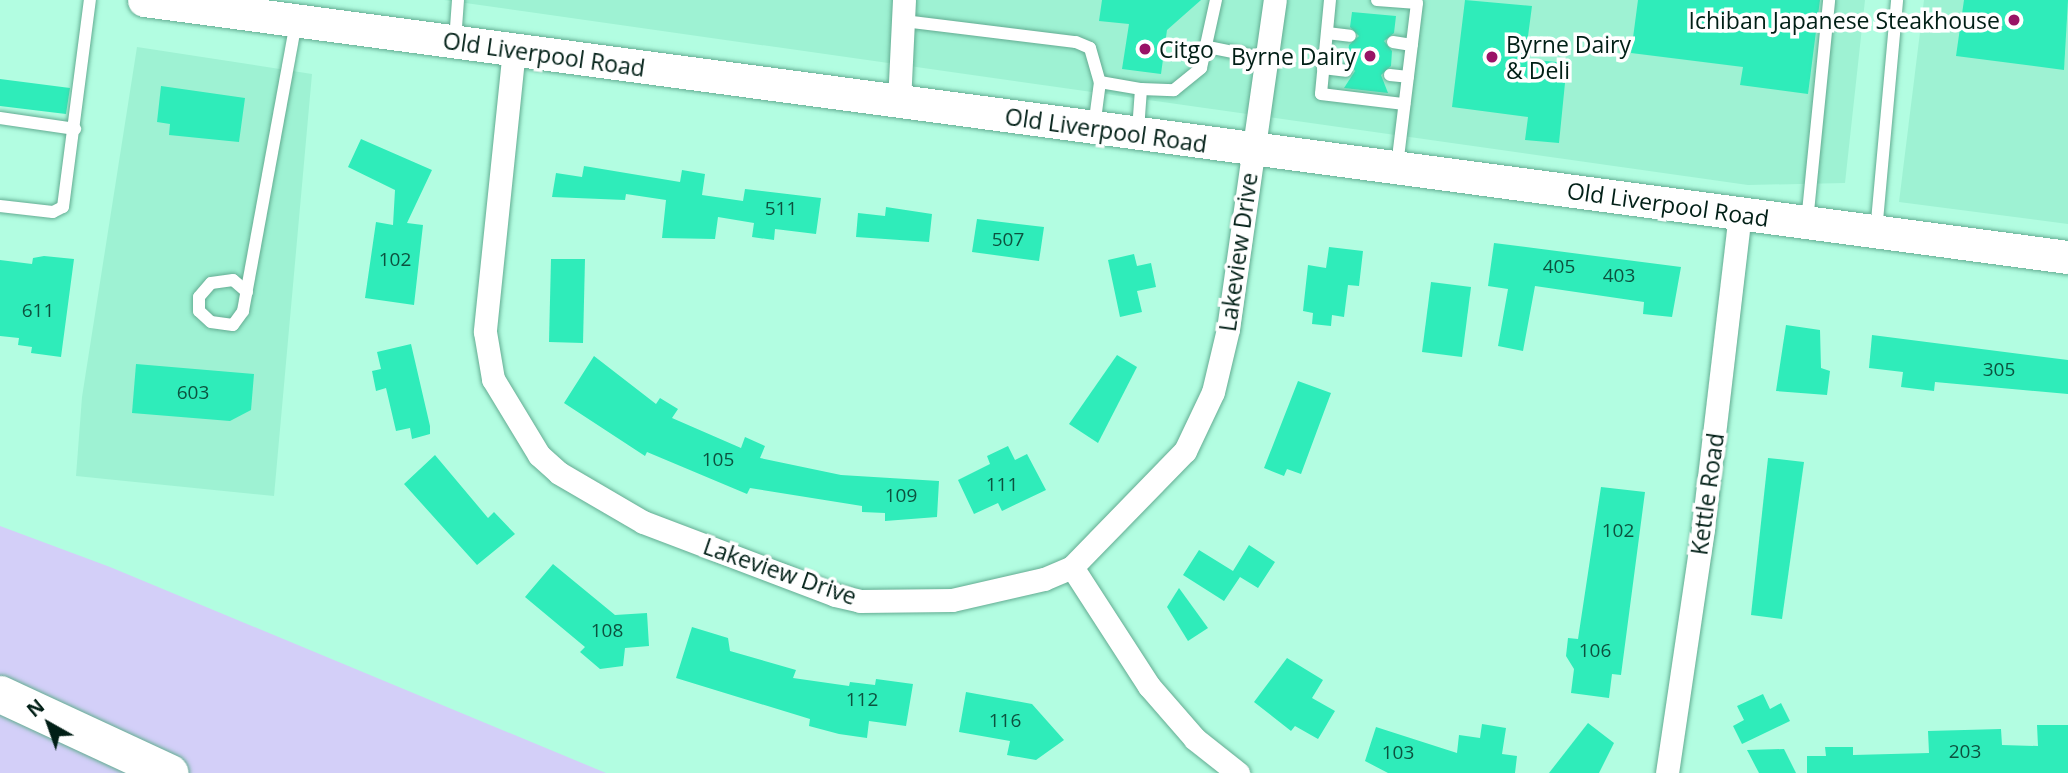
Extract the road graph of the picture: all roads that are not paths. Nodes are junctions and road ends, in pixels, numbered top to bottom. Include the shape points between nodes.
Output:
1 (90, 0) edge
2 (144, 0) edge
3 (458, 0) edge
4 (1216, 0) edge
5 (1275, 0) edge
6 (1330, 0) edge
7 (1377, 0) edge
8 (1829, 0) edge
9 (1897, 0) edge
10 (1419, 2) edge
11 (296, 10) edge
12 (904, 10) edge
13 (1326, 33) junction
14 (1350, 36) dead end
15 (455, 41) junction
16 (1393, 42) dead end
17 (1412, 45) junction
18 (1208, 47) junction
19 (514, 49) junction
20 (1267, 59) junction
21 (1323, 68) junction
22 (1346, 71) dead end
23 (1390, 75) dead end
24 (1408, 78) junction
25 (1100, 82) junction
26 (1141, 89) junction
27 (899, 102) junction
28 (1404, 104) junction
29 (0, 118) edge
30 (1094, 127) junction
31 (75, 129) junction
32 (1138, 134) junction
33 (1253, 150) junction
34 (1397, 169) junction
35 (0, 206) edge
36 (1740, 214) junction
37 (1807, 223) junction
38 (1876, 232) junction
39 (2068, 257) edge
40 (247, 292) dead end
41 (1072, 567) junction
42 (0, 694) edge
43 (170, 773) edge
44 (1238, 773) edge
45 (1667, 773) edge

1 - 31 lane
2 - 11 main road, Old Liverpool Road
3 - 15 lane
4 - 18 lane
5 - 20 street, Lakeview Drive
6 - 13 lane
7 - 10 lane
8 - 37 lane
9 - 38 lane
10 - 17 lane
11 - 15 main road, Old Liverpool Road
11 - 40 lane
12 - 25 lane via 1076,42 1097,59
12 - 27 street
13 - 14 lane
13 - 21 lane
15 - 19 main road, Old Liverpool Road
16 - 17 lane
17 - 24 lane
18 - 20 lane
18 - 26 lane via 1191,81 1174,90
19 - 27 main road, Old Liverpool Road
19 - 41 street, Lakeview Drive via 485,332 494,379 538,455 559,473 643,522 860,601 952,600 1044,579
20 - 33 street, Lakeview Drive
21 - 22 lane
21 - 28 lane via 1321,94
23 - 24 lane
24 - 28 lane
25 - 26 lane
25 - 30 lane
26 - 32 lane
27 - 30 main road, Old Liverpool Road
28 - 34 lane
29 - 31 lane
30 - 32 main road, Old Liverpool Road
31 - 35 lane via 63,207 53,212
32 - 33 main road, Old Liverpool Road
33 - 34 main road, Old Liverpool Road
33 - 41 street, Lakeview Drive via 1213,392 1185,451
34 - 36 main road, Old Liverpool Road
36 - 37 main road, Old Liverpool Road
36 - 45 street, Kettle Road via 1703,528
37 - 38 main road, Old Liverpool Road
38 - 39 main road, Old Liverpool Road
41 - 44 street via 1149,686 1195,739
42 - 43 main road

